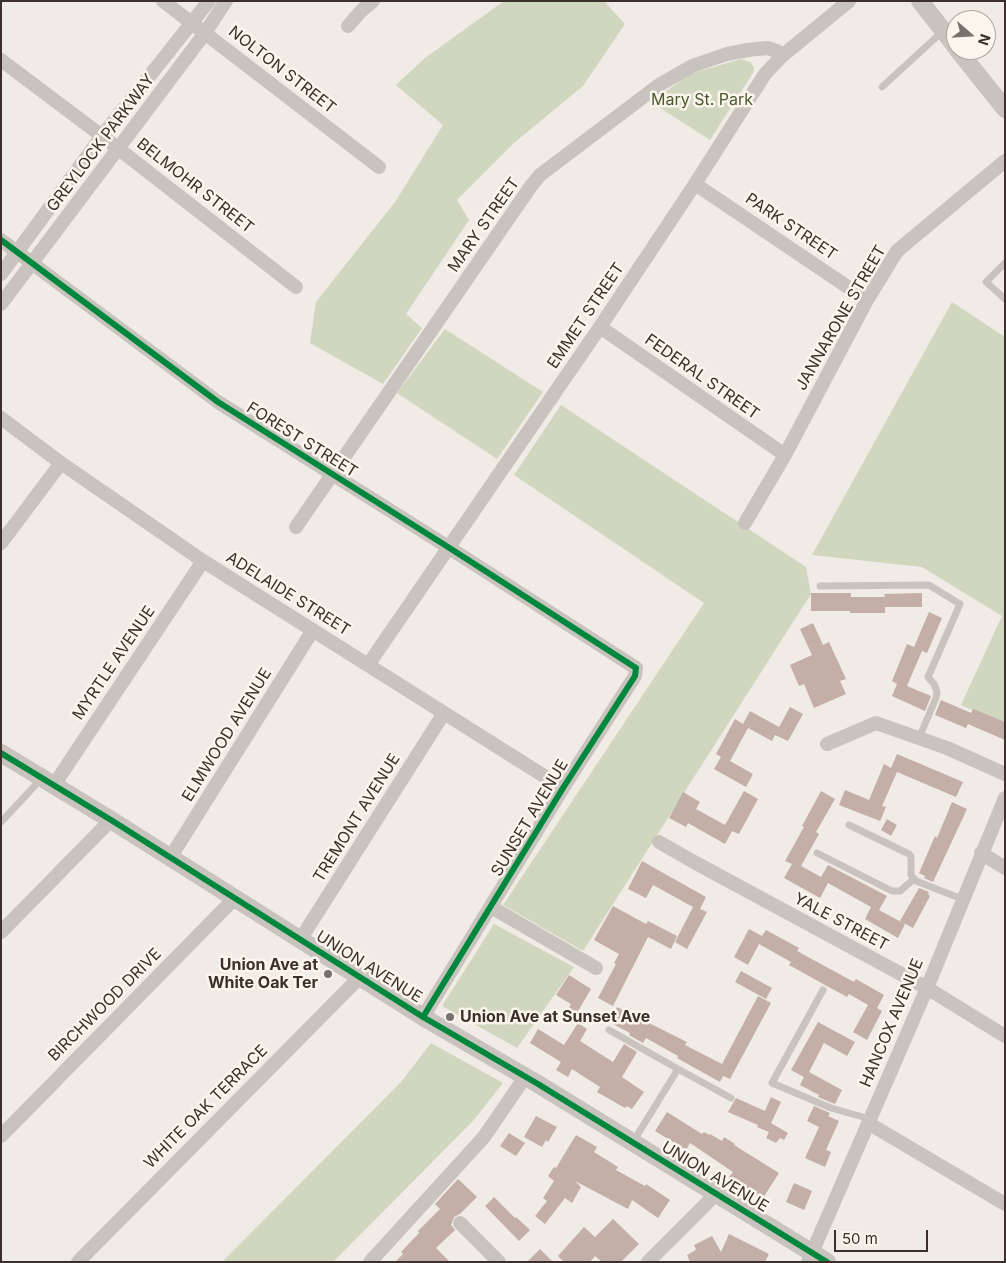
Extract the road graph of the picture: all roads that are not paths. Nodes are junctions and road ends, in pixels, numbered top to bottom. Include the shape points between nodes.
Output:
1 (162, 1) edge
2 (209, 1) edge
3 (226, 1) edge
4 (373, 1) edge
5 (849, 1) edge
6 (920, 1) edge
7 (191, 23) junction
8 (348, 26) dead end
9 (943, 31) junction
10 (205, 33) junction
11 (946, 35) edge
12 (782, 56) junction
13 (1, 60) edge
14 (966, 60) edge
15 (882, 87) dead end
16 (1005, 109) edge
17 (102, 136) junction
18 (118, 148) junction
19 (1005, 161) edge
20 (379, 166) dead end
21 (695, 184) junction
22 (1, 240) edge
23 (18, 252) junction
24 (32, 263) junction
25 (1005, 263) edge
26 (1, 274) edge
27 (296, 287) dead end
28 (1005, 299) edge
29 (867, 300) junction
30 (1, 304) edge
31 (600, 328) junction
32 (1, 418) edge
33 (785, 455) junction
34 (61, 463) junction
35 (332, 475) junction
36 (745, 523) dead end
37 (296, 527) dead end
38 (1, 543) edge
39 (448, 547) junction
40 (203, 561) junction
41 (820, 586) dead end
42 (313, 630) junction
43 (602, 644) joint
44 (368, 665) junction
45 (444, 714) junction
46 (919, 738) junction
47 (826, 744) dead end
48 (1, 753) edge
49 (1005, 774) edge
50 (48, 782) junction
51 (563, 788) junction
52 (1005, 798) edge
53 (111, 820) junction
54 (1, 822) edge
55 (849, 825) dead end
56 (659, 842) dead end
57 (817, 853) dead end
58 (981, 853) junction
59 (170, 858) junction
60 (1005, 868) edge
61 (914, 879) junction
62 (234, 899) junction
63 (962, 900) junction
64 (491, 907) junction
65 (1, 932) edge
66 (300, 940) junction
67 (596, 968) dead end
68 (360, 977) junction
69 (927, 988) junction
70 (823, 990) dead end
71 (423, 1017) junction
72 (609, 1030) dead end
73 (1005, 1036) edge
74 (678, 1069) junction
75 (525, 1077) junction
76 (731, 1098) dead end
77 (869, 1121) junction
78 (1, 1136) edge
79 (632, 1142) junction
80 (716, 1194) junction
81 (1005, 1204) edge
82 (460, 1223) dead end
83 (810, 1257) edge
84 (78, 1262) edge
85 (370, 1262) edge
86 (500, 1262) edge
87 (648, 1262) edge
88 (827, 1262) edge

1 - 7 street, NOLTON STREET
2 - 7 street, GREYLOCK PARKWAY
3 - 10 street, GREYLOCK PARKWAY
4 - 8 street
5 - 12 street, EMMET STREET
6 - 9 street
7 - 10 street, NOLTON STREET
7 - 17 street, GREYLOCK PARKWAY
9 - 11 street
9 - 15 lane
10 - 18 street, GREYLOCK PARKWAY
10 - 20 street, NOLTON STREET
12 - 21 street, EMMET STREET via 757,85
12 - 35 street, MARY STREET via 767,48 748,50 692,66 659,85 540,176
13 - 17 street, BELMOHR STREET
14 - 16 street
17 - 18 street, BELMOHR STREET
17 - 23 street, GREYLOCK PARKWAY
18 - 24 street, GREYLOCK PARKWAY
18 - 27 street, BELMOHR STREET
19 - 29 street, JANNARONE STREET via 897,252
21 - 29 street, PARK STREET
21 - 31 street, EMMET STREET
22 - 23 street, FOREST STREET
23 - 24 street, FOREST STREET
23 - 26 street, GREYLOCK PARKWAY
24 - 30 street, GREYLOCK PARKWAY
24 - 35 street, FOREST STREET via 218,402
25 - 28 lane via 986,282
29 - 33 street, JANNARONE STREET
31 - 33 street, FEDERAL STREET
31 - 39 street, EMMET STREET
32 - 34 street, ADELAIDE STREET
33 - 36 street, JANNARONE STREET
34 - 38 street
34 - 40 street, ADELAIDE STREET
35 - 37 street, MARY STREET
35 - 39 street, FOREST STREET
39 - 43 street, FOREST STREET
39 - 44 street, EMMET STREET
40 - 42 street, ADELAIDE STREET
40 - 50 street, MYRTLE AVENUE
41 - 46 lane via 928,585 960,604 928,677 937,692
42 - 44 street, ADELAIDE STREET
42 - 59 street, ELMWOOD AVENUE
43 - 51 street, SUNSET AVENUE via 636,668 634,676
44 - 45 street, ADELAIDE STREET
45 - 51 street, ADELAIDE STREET
45 - 66 street, TREMONT AVENUE
46 - 47 street via 876,723
46 - 49 street
48 - 50 street, UNION AVENUE
50 - 53 street, UNION AVENUE
50 - 54 lane
51 - 64 street, SUNSET AVENUE
52 - 58 street, HANCOX AVENUE
53 - 59 street, UNION AVENUE
53 - 65 street
55 - 61 lane via 909,854 910,875
56 - 69 street, YALE STREET
57 - 61 lane via 892,891 900,891
58 - 60 street
58 - 63 street, HANCOX AVENUE
59 - 62 street, UNION AVENUE
61 - 63 lane
62 - 66 street, UNION AVENUE
62 - 78 street, BIRCHWOOD DRIVE
63 - 69 street, HANCOX AVENUE
64 - 67 street
64 - 71 street, SUNSET AVENUE
66 - 68 street, UNION AVENUE
68 - 71 street, UNION AVENUE
68 - 84 street, WHITE OAK TERRACE
69 - 73 street, YALE STREET
69 - 77 street, HANCOX AVENUE
70 - 77 lane via 772,1083
71 - 75 street, UNION AVENUE
72 - 74 lane
74 - 76 lane
74 - 79 lane
75 - 79 street, UNION AVENUE
75 - 85 street via 484,1137
77 - 81 street
77 - 83 street, HANCOX AVENUE
79 - 80 street, UNION AVENUE
80 - 83 street, UNION AVENUE
80 - 87 street
82 - 86 street
83 - 88 street, UNION AVENUE

